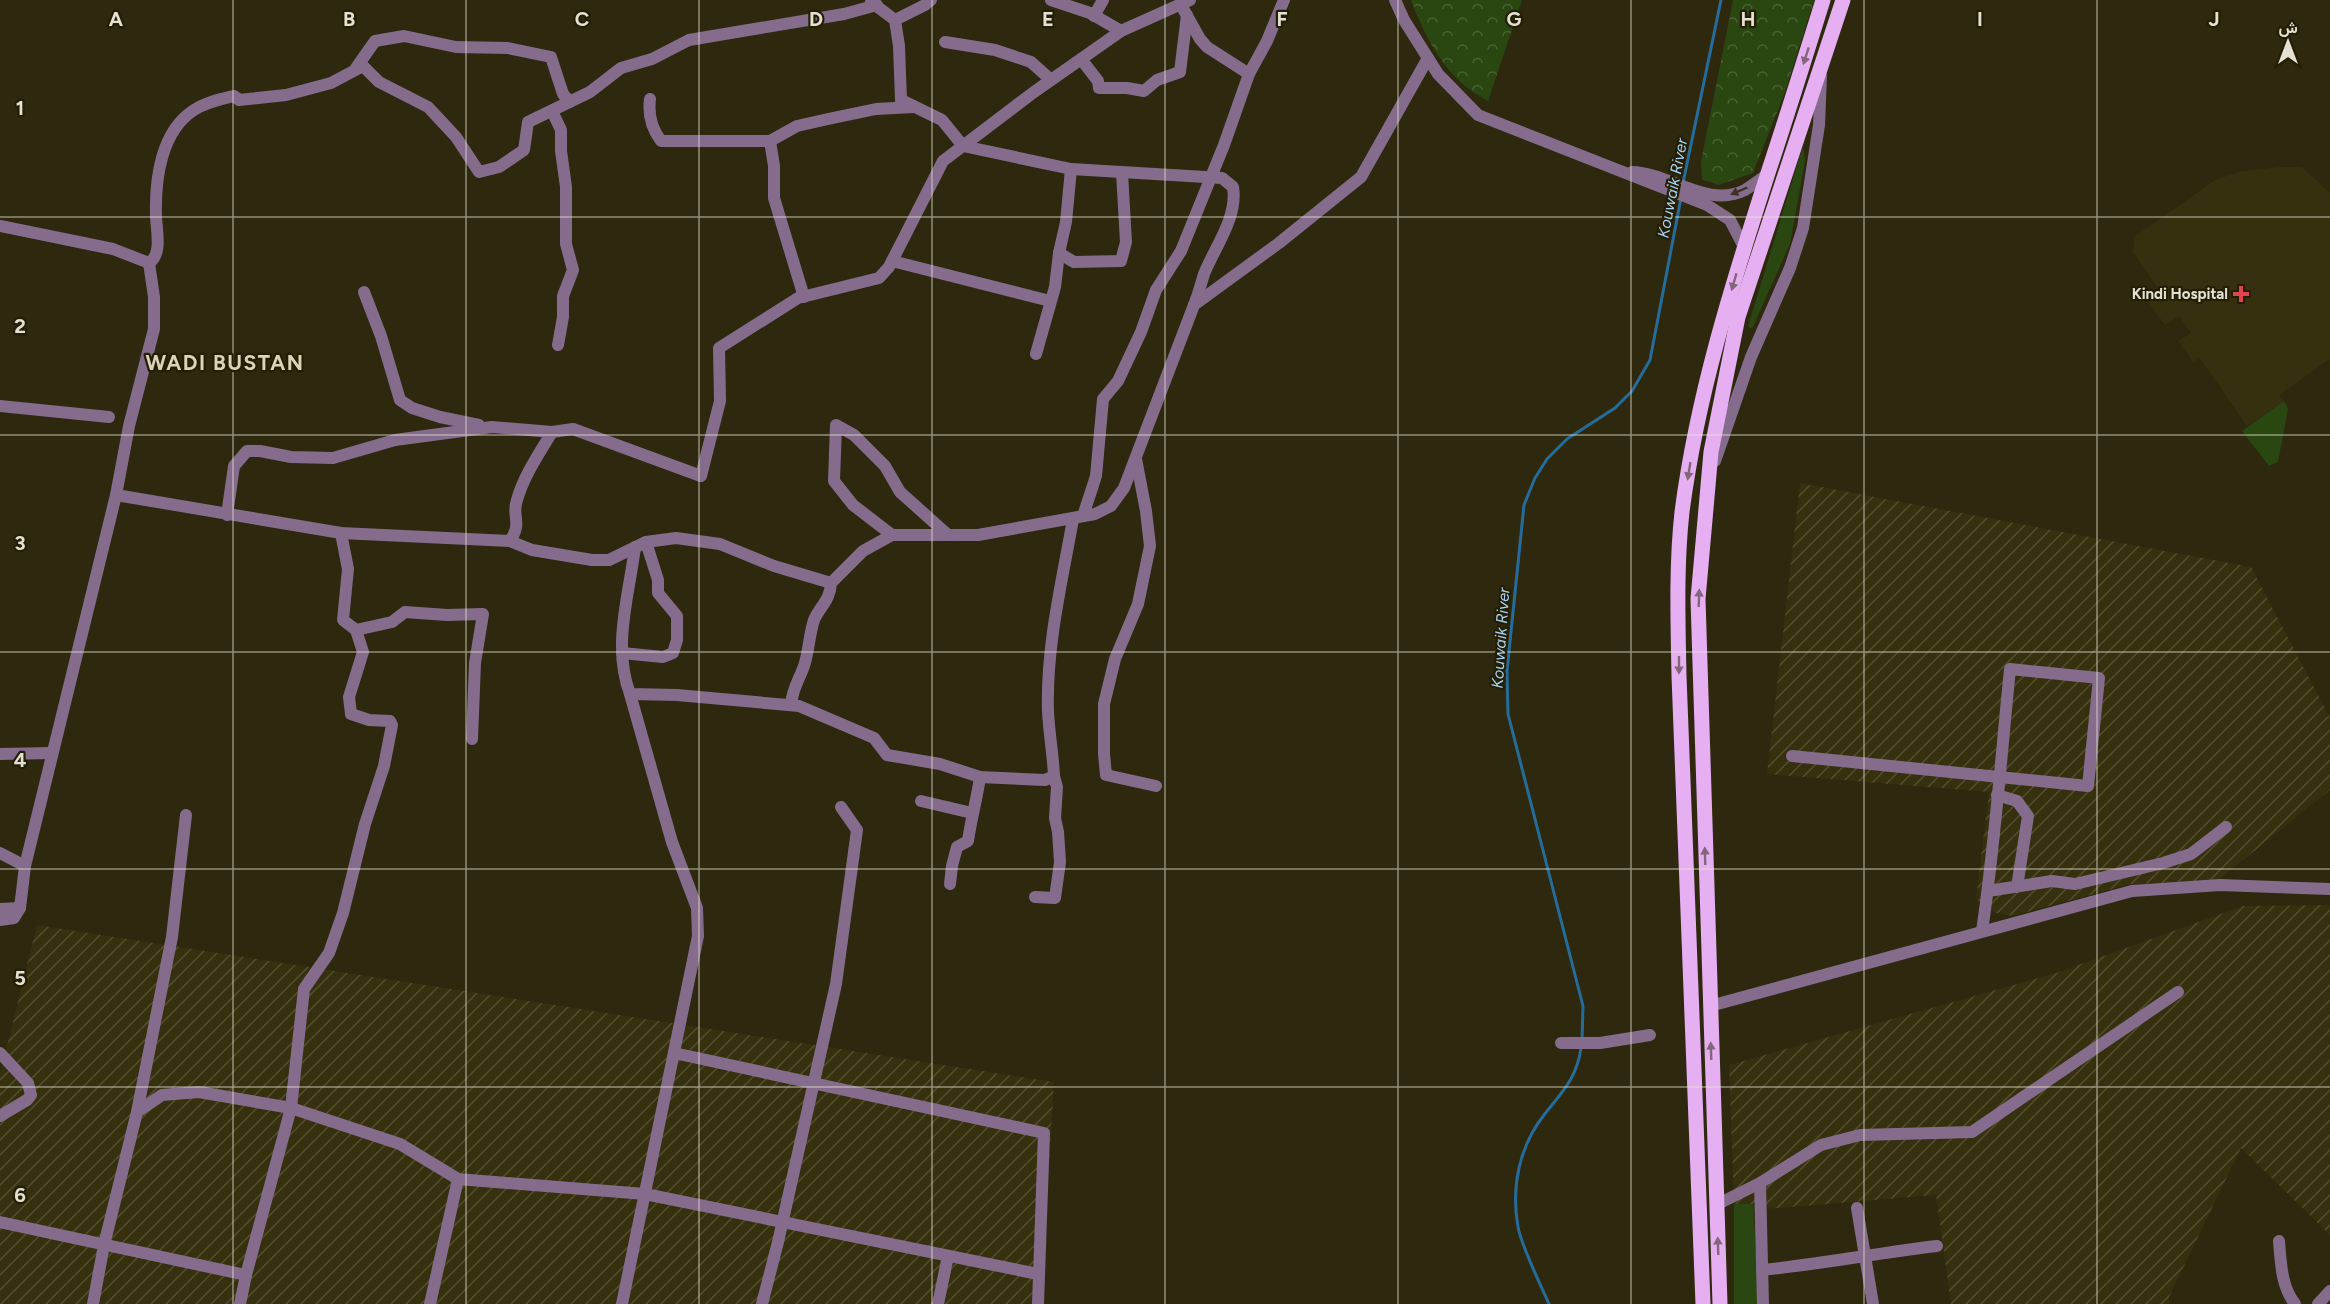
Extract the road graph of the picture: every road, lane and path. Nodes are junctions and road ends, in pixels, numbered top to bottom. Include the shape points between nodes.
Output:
1 (931, 0) edge
2 (1051, 0) edge
3 (1102, 0) edge
4 (1284, 0) edge
5 (1395, 0) edge
6 (1823, 0) edge
7 (1843, 0) edge
8 (872, 2) edge
9 (1186, 7) edge
10 (1094, 16) junction
11 (895, 20) junction
12 (1121, 31) junction
13 (945, 42) dead end
14 (1428, 58) junction
15 (1081, 59) junction
16 (1822, 63) junction
17 (356, 68) junction
18 (1249, 74) junction
19 (1051, 80) junction
20 (650, 99) dead end
21 (570, 102) junction
22 (915, 107) junction
23 (552, 111) junction
24 (770, 141) junction
25 (963, 146) junction
26 (1071, 168) junction
27 (1122, 173) junction
28 (1768, 174) junction
29 (1211, 177) junction
30 (1707, 199) junction
31 (0, 226) edge
32 (1744, 247) junction
33 (1059, 253) junction
34 (892, 261) junction
35 (149, 263) junction
36 (364, 292) dead end
37 (804, 297) junction
38 (1050, 301) junction
39 (1194, 305) junction
40 (558, 345) dead end
41 (1036, 354) dead end
42 (0, 406) edge
43 (109, 417) dead end
44 (492, 428) junction
45 (552, 432) junction
46 (1136, 458) junction
47 (1709, 476) junction
48 (116, 495) junction
49 (226, 515) junction
50 (1078, 518) junction
51 (341, 533) junction
52 (892, 535) junction
53 (948, 535) junction
54 (510, 541) junction
55 (641, 544) junction
56 (831, 583) junction
57 (356, 630) junction
58 (622, 653) junction
59 (630, 694) junction
60 (791, 705) junction
61 (472, 739) dead end
62 (52, 753) junction
63 (0, 754) edge
64 (1792, 756) dead end
65 (1054, 776) junction
66 (980, 777) junction
67 (1999, 777) junction
68 (1156, 786) dead end
69 (1997, 795) junction
70 (921, 801) dead end
71 (841, 807) dead end
72 (972, 813) junction
73 (186, 815) dead end
74 (2226, 827) dead end
75 (0, 853) edge
76 (25, 866) junction
77 (950, 884) dead end
78 (2018, 887) junction
79 (2330, 889) edge
80 (1988, 891) junction
81 (1035, 897) dead end
82 (20, 908) junction
83 (0, 909) edge
84 (0, 920) edge
85 (1982, 931) junction
86 (2178, 992) dead end
87 (1710, 1006) junction
88 (1650, 1035) dead end
89 (1565, 1043) dead end
90 (0, 1053) edge
91 (674, 1053) junction
92 (813, 1083) junction
93 (291, 1108) junction
94 (137, 1112) junction
95 (0, 1116) edge
96 (458, 1179) junction
97 (1760, 1183) junction
98 (645, 1194) junction
99 (1716, 1205) junction
100 (1857, 1208) dead end
101 (0, 1222) edge
102 (783, 1222) junction
103 (2279, 1241) dead end
104 (104, 1245) junction
105 (1937, 1246) dead end
106 (1865, 1255) junction
107 (948, 1256) junction
108 (1762, 1270) junction
109 (1038, 1274) junction
110 (246, 1275) junction
111 (2330, 1291) edge
112 (93, 1304) edge
113 (240, 1304) edge
114 (430, 1304) edge
115 (622, 1304) edge
116 (762, 1304) edge
117 (938, 1304) edge
118 (1038, 1304) edge
119 (1703, 1304) edge
120 (1720, 1304) edge
121 (1763, 1304) edge
122 (1873, 1304) edge
123 (2295, 1304) edge
124 (2318, 1304) edge

1 - 11 street
2 - 10 street
3 - 10 street
4 - 18 street
5 - 14 street
6 -> 28 main road
7 - 16 main road
8 - 11 street
8 - 21 street via 844,14 689,40 652,59 621,68
9 - 12 street
9 - 15 street via 1180,72 1157,80 1144,91 1099,88
9 - 18 street via 1207,47
10 - 12 street
11 - 22 street via 901,100
12 - 15 street
13 - 19 street via 995,50 1031,63
14 - 30 street via 1438,74 1478,115
14 - 39 street via 1361,177
15 - 19 street
16 - 47 main road via 1738,317
16 - 47 street via 1819,125 1803,228
17 - 21 street via 375,41 404,36 456,47 508,48 551,57 563,94
17 - 23 street via 363,66 379,82 428,107 456,137 479,172 499,167 524,150 528,122
17 - 35 street via 331,83 286,95 238,100 234,96 193,110 166,143 156,202 158,245
18 - 29 street
19 - 25 street
20 - 24 street via 654,131 661,141
21 - 23 street
22 - 24 street via 828,118 797,126
22 - 25 street via 942,120
23 - 40 street via 561,130 566,244 573,270 563,296
24 - 37 street via 774,198
25 - 26 street
25 - 34 street via 943,161
26 - 27 street
26 - 33 street
27 - 29 street
27 - 33 street via 1126,242 1121,261 1074,262
28 -> 30 street via 1745,190
28 - 32 main road
29 - 39 street via 1222,178 1233,187 1235,199
29 - 50 street via 1181,251 1156,290 1118,381 1103,399 1096,476
30 - 32 street via 1730,220
31 - 35 street via 113,249
32 -> 119 main road via 1713,352 1694,436 1682,514 1678,590
33 - 38 street
34 - 37 street via 879,278
34 - 38 street
35 - 48 street via 154,329
36 - 44 street via 400,400 440,417
37 - 45 street via 719,348 720,401 701,477 573,429
38 - 41 street
39 - 46 street
42 - 43 street
44 - 45 street
44 - 49 street via 395,440 333,458 247,451 234,466
45 - 54 street via 524,479 515,503 518,530
46 - 50 street via 1124,488 1111,506
46 - 68 street via 1150,546 1138,604 1115,659 1104,704 1104,754 1106,775
87 -> 47 main road via 1698,599
48 - 49 street
48 - 62 street
49 - 51 street
50 - 53 street via 978,535
50 - 65 street via 1057,600 1052,641 1048,710
51 - 54 street
51 - 57 street via 348,569 344,620
52 - 53 street
52 - 53 street via 853,506 834,481 836,425 854,435 885,466 900,492
52 - 56 street via 863,551
54 - 55 street via 532,550 592,560 609,560
55 - 56 street via 676,538 720,544
55 - 58 street via 622,624
55 - 58 street via 658,580 658,593 677,616 677,640 673,653 663,657
56 - 60 street via 830,595 811,631 804,666 792,689
57 - 61 street via 392,622 405,612 483,614 475,663
57 - 93 street via 363,652 349,697 351,714 390,721 392,725 344,913 329,953 304,989
58 - 59 street via 623,675
59 - 60 street
59 - 91 street via 672,842 697,908 698,936
60 - 66 street via 874,738 887,755 940,764
62 - 63 street
62 - 76 street
64 - 67 street
65 - 66 street via 1045,780
65 - 81 street via 1060,862 1055,898
66 - 72 street
67 - 67 street via 2010,669 2099,678 2088,786
67 - 69 street
69 - 78 street via 2017,801 2028,816
69 - 80 street
70 - 72 street
71 - 92 street via 856,830 836,984
72 - 77 street via 969,841 957,847
73 - 94 street via 172,937
74 - 78 street via 2191,854 2163,863 2075,884 2052,882
75 - 76 street
76 - 82 street
78 - 80 street
79 - 85 street via 2220,885 2132,891
80 - 85 street
82 - 83 street
82 - 84 street via 14,918
85 - 87 street
86 - 97 street via 1972,1132 1860,1136 1821,1145
99 -> 87 main road
88 - 89 street via 1600,1043
90 - 95 street via 24,1078 31,1095
91 - 92 street
91 - 98 street
92 - 102 street
92 - 109 street via 1044,1133
93 - 94 street via 200,1092 162,1095
93 - 96 street via 400,1144
93 - 110 street
94 - 104 street
96 - 98 street
96 - 114 street
97 - 99 street
97 - 108 street
98 - 102 street
98 - 115 street
120 -> 99 main road
100 - 106 street
101 - 104 street
102 - 107 street
102 - 116 street
103 - 123 street via 2287,1294
104 - 110 street
104 - 112 street
105 - 106 street
106 - 108 street
106 - 122 street
107 - 109 street
107 - 117 street
108 - 121 street
109 - 118 street
110 - 113 street
111 - 124 street

